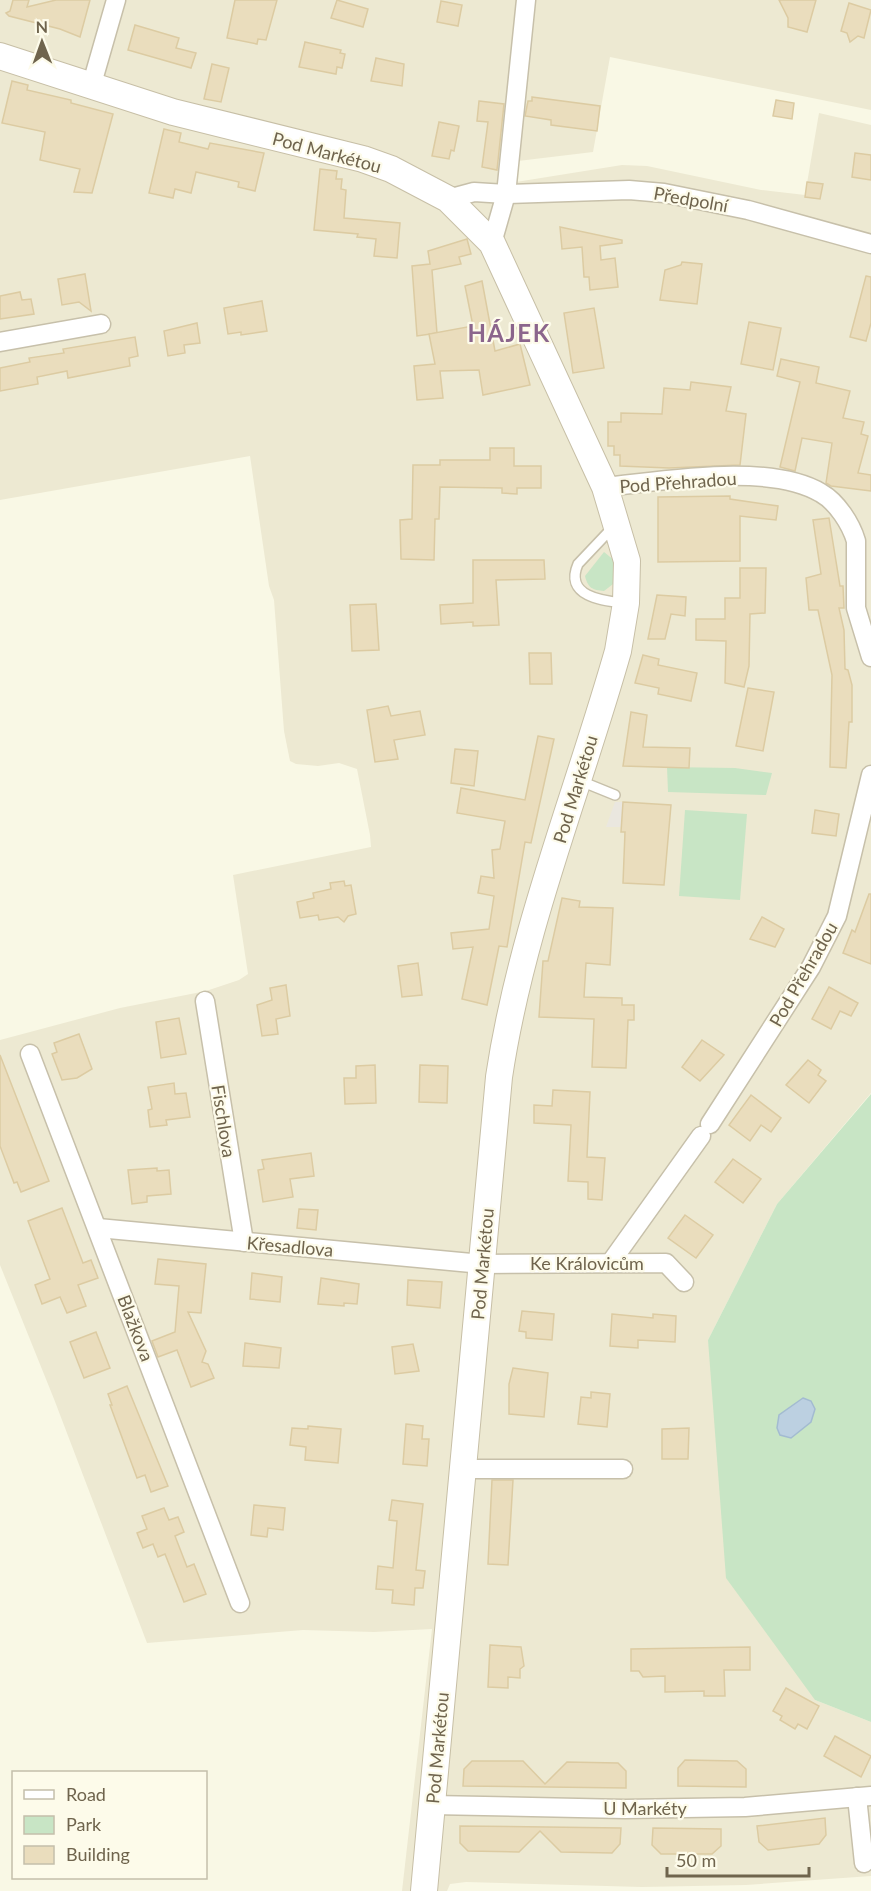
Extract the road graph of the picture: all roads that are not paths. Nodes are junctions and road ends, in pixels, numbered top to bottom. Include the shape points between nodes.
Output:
1 (116, 0) edge
2 (526, 0) edge
3 (0, 56) edge
4 (91, 87) junction
5 (506, 194) junction
6 (448, 199) junction
7 (492, 243) junction
8 (871, 244) edge
9 (101, 324) dead end
10 (0, 342) edge
11 (605, 487) junction
12 (616, 524) junction
13 (626, 603) junction
14 (871, 657) edge
15 (871, 775) edge
16 (577, 779) junction
17 (615, 795) dead end
18 (205, 1001) dead end
19 (30, 1054) dead end
20 (98, 1228) junction
21 (243, 1242) junction
22 (611, 1262) junction
23 (482, 1264) junction
24 (684, 1282) dead end
25 (463, 1469) junction
26 (623, 1469) dead end
27 (240, 1604) dead end
28 (864, 1796) edge
29 (432, 1805) junction
30 (864, 1863) dead end
31 (424, 1891) edge

1 - 4 street
2 - 5 street
3 - 4 street, Pod Markétou
4 - 6 street, Pod Markétou via 173,112 363,159
5 - 6 street, Předpolní via 474,192
5 - 7 street
5 - 8 street, Předpolní via 629,190 664,193 748,210
6 - 7 street, Pod Markétou
7 - 11 street, Pod Markétou
9 - 10 street
11 - 12 street, Pod Markétou
11 - 14 street, Pod Přehradou via 739,476 790,482 822,494 839,511 856,541 856,608
12 - 13 street, Pod Markétou via 627,561
12 - 13 lane via 578,564 575,581 586,595 597,600
13 - 16 street, Pod Markétou via 618,651
15 - 22 street, Pod Přehradou via 837,916 811,967 705,1130
16 - 17 lane
16 - 23 street, Pod Markétou via 525,954 506,1035
18 - 21 street, Fischlova
19 - 20 street, Blažkova
20 - 21 street, Křesadlova
20 - 27 street, Blažkova
21 - 23 street, Křesadlova
22 - 23 street, Ke Královicům
22 - 24 street, Ke Královicům via 666,1263
23 - 25 street, Pod Markétou
25 - 26 street
25 - 29 street, Pod Markétou
28 - 29 street, U Markéty via 745,1807
28 - 30 street, U Markéty
29 - 31 street, Pod Markétou

